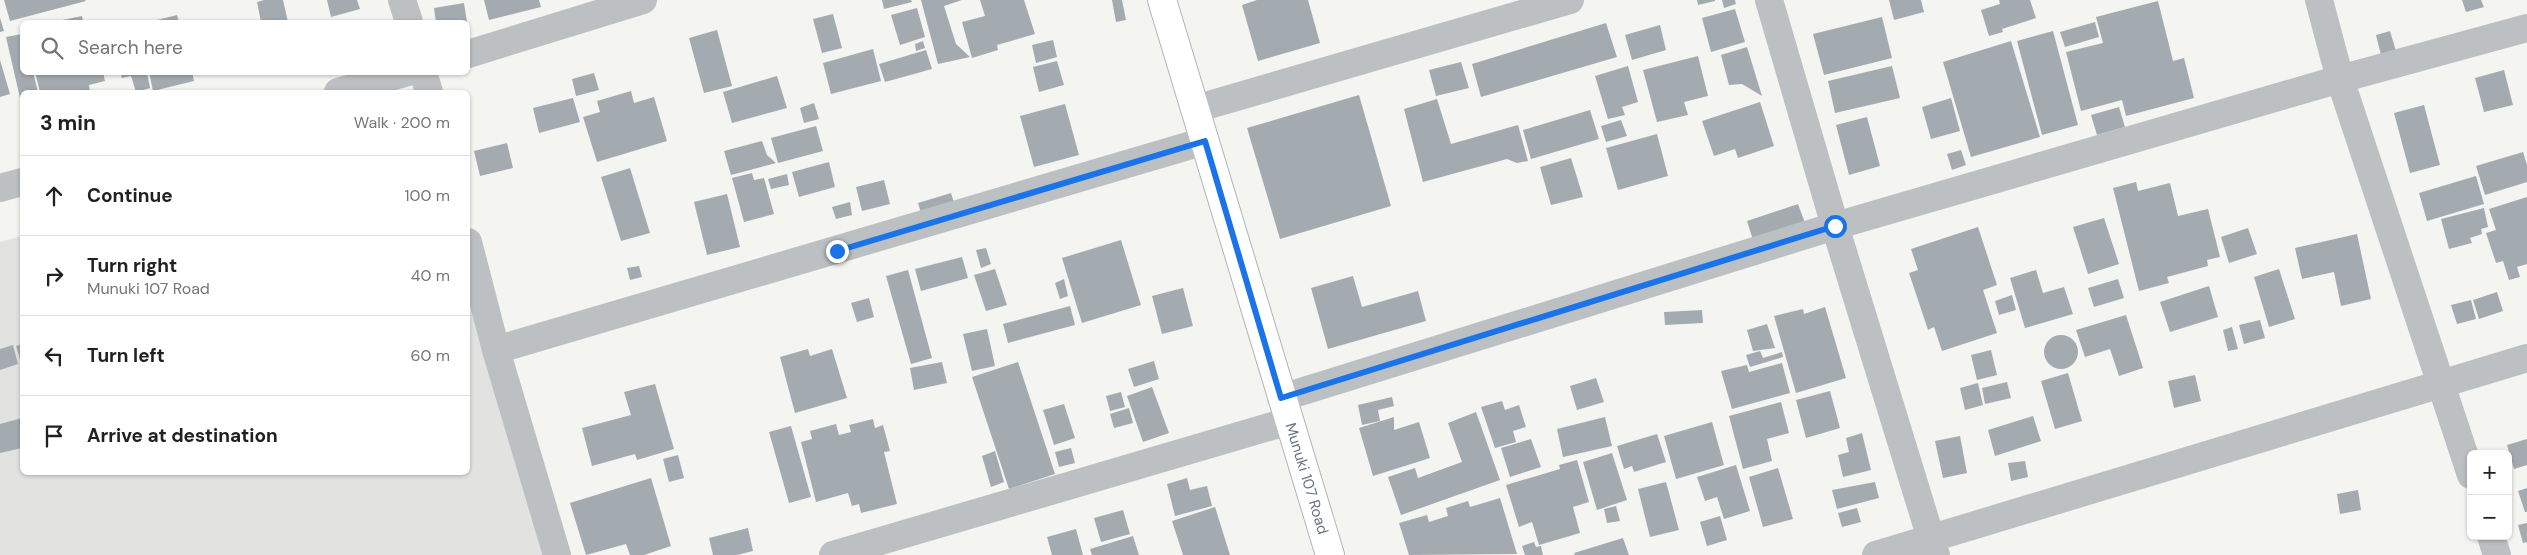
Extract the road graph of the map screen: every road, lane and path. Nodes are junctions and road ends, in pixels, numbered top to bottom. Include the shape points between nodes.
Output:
1 (402, 0) edge
2 (643, 0) edge
3 (1162, 0) edge
4 (1570, 0) edge
5 (1769, 0) edge
6 (2319, 0) edge
7 (408, 20) edge
8 (2527, 28) edge
9 (470, 53) edge
10 (398, 75) edge
11 (424, 75) edge
12 (2340, 80) junction
13 (345, 90) edge
14 (428, 90) edge
15 (1195, 109) junction
16 (1205, 141) junction
17 (20, 183) edge
18 (0, 188) edge
19 (1835, 226) junction
20 (470, 250) edge
21 (496, 350) junction
22 (2527, 358) edge
23 (2441, 383) junction
24 (1285, 409) junction
25 (2467, 463) edge
26 (2492, 540) edge
27 (1934, 547) edge
28 (557, 555) edge
29 (833, 555) edge
30 (1330, 555) edge
31 (1876, 555) edge
32 (2497, 555) edge

1 - 7 street
2 - 9 street
3 - 15 street, Munuki 107 Road
4 - 15 street
5 - 19 street
6 - 12 street
8 - 12 street
10 - 13 street
11 - 14 street
12 - 19 street
12 - 23 street
15 - 16 street, Munuki 107 Road
16 - 21 street
16 - 24 street, Munuki 107 Road
17 - 18 street
19 - 24 street
19 - 27 street
20 - 21 street
21 - 28 street
22 - 23 street
23 - 25 street
23 - 27 street
24 - 29 street
24 - 30 street, Munuki 107 Road
26 - 32 street
27 - 31 street

